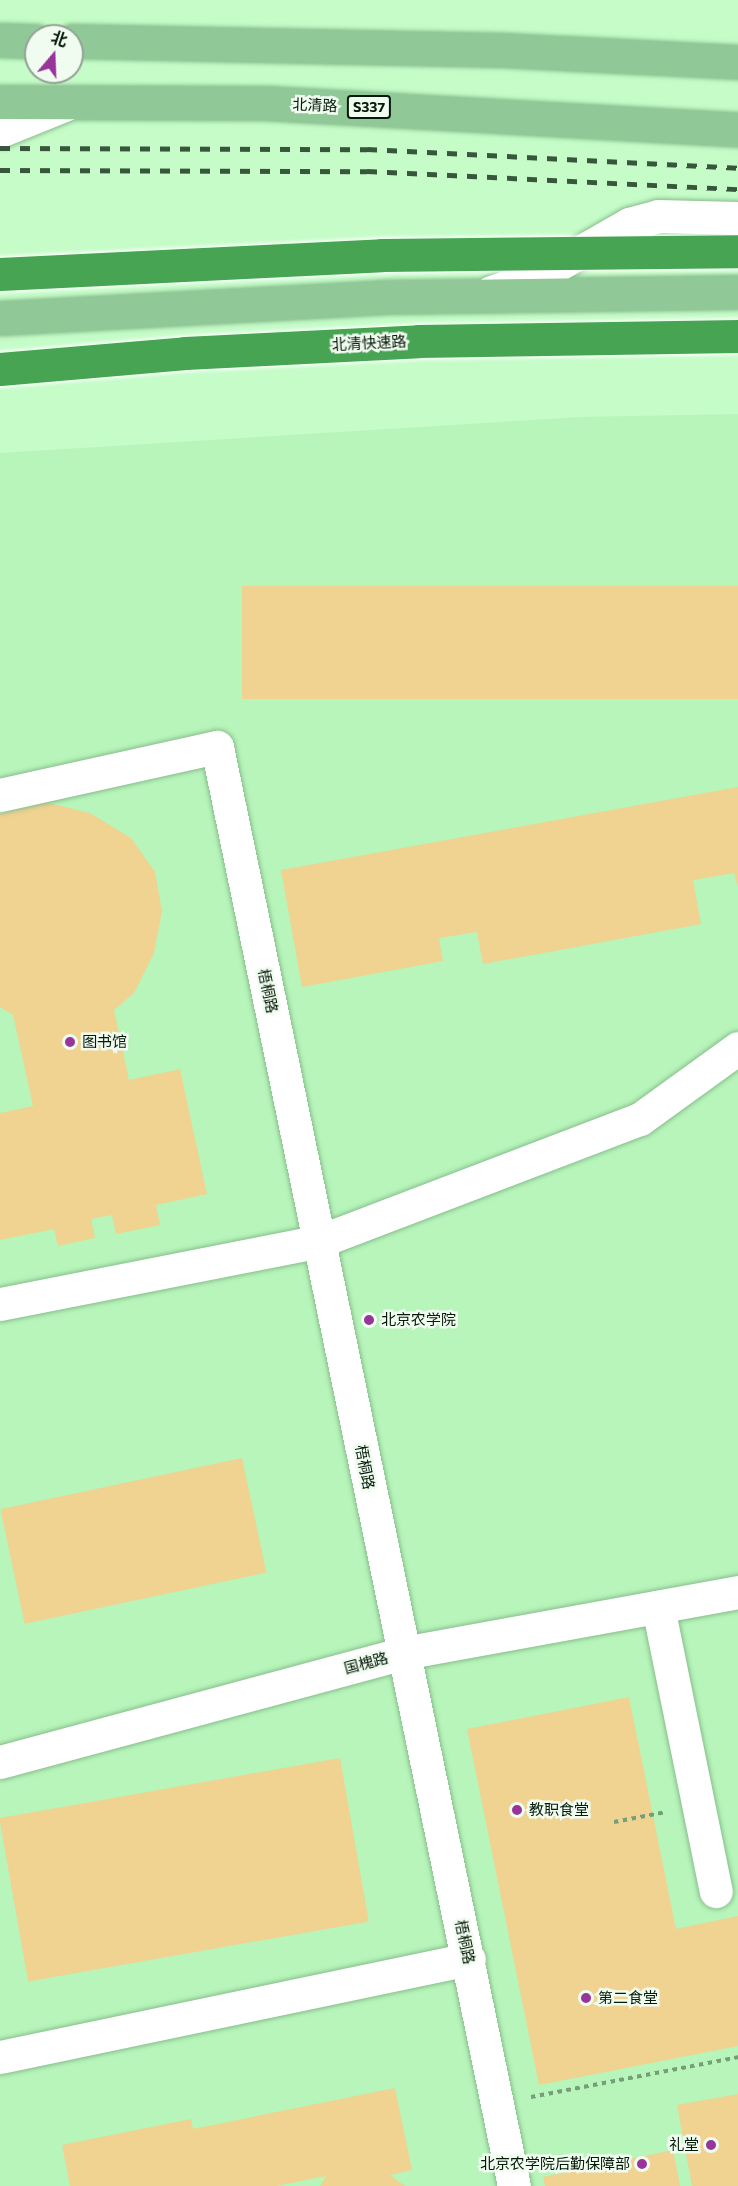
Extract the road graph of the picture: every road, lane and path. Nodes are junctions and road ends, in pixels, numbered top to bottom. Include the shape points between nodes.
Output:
1 (0, 40) edge
2 (24, 41) edge
3 (84, 41) edge
4 (738, 62) edge
5 (2, 109) edge
6 (738, 129) edge
7 (738, 218) edge
8 (738, 251) edge
9 (0, 274) edge
10 (738, 292) edge
11 (466, 295) junction
12 (0, 318) edge
13 (738, 336) edge
14 (0, 369) edge
15 (0, 795) edge
16 (738, 1048) edge
17 (320, 1241) junction
18 (0, 1304) edge
19 (738, 1592) edge
20 (658, 1607) junction
21 (403, 1653) junction
22 (0, 1762) edge
23 (699, 1807) junction
24 (614, 1822) dead end
25 (716, 1891) dead end
26 (469, 1959) junction
27 (0, 2056) edge
28 (738, 2057) edge
29 (498, 2104) junction
30 (514, 2186) edge

1 - 2 main road
3 - 4 main road via 503,50
5 - 6 main road, 北清路 / S337 via 80,102 289,104
7 - 11 street via 658,216 629,224 519,285
8 - 9 highway, bridge via 382,255
10 - 11 main road
11 - 12 main road
13 - 14 highway, 北清快速路, bridge via 419,341 185,352
15 - 17 street, 梧桐路 via 217,747
16 - 17 street via 640,1119
17 - 18 street
17 - 21 street, 梧桐路
19 - 20 street, 国槐路
20 - 21 street, 国槐路
20 - 23 street
21 - 22 street, 国槐路
21 - 26 street, 梧桐路
23 - 24 path
23 - 25 street
26 - 27 street
26 - 29 street, 梧桐路
28 - 29 path
29 - 30 street, 梧桐路

